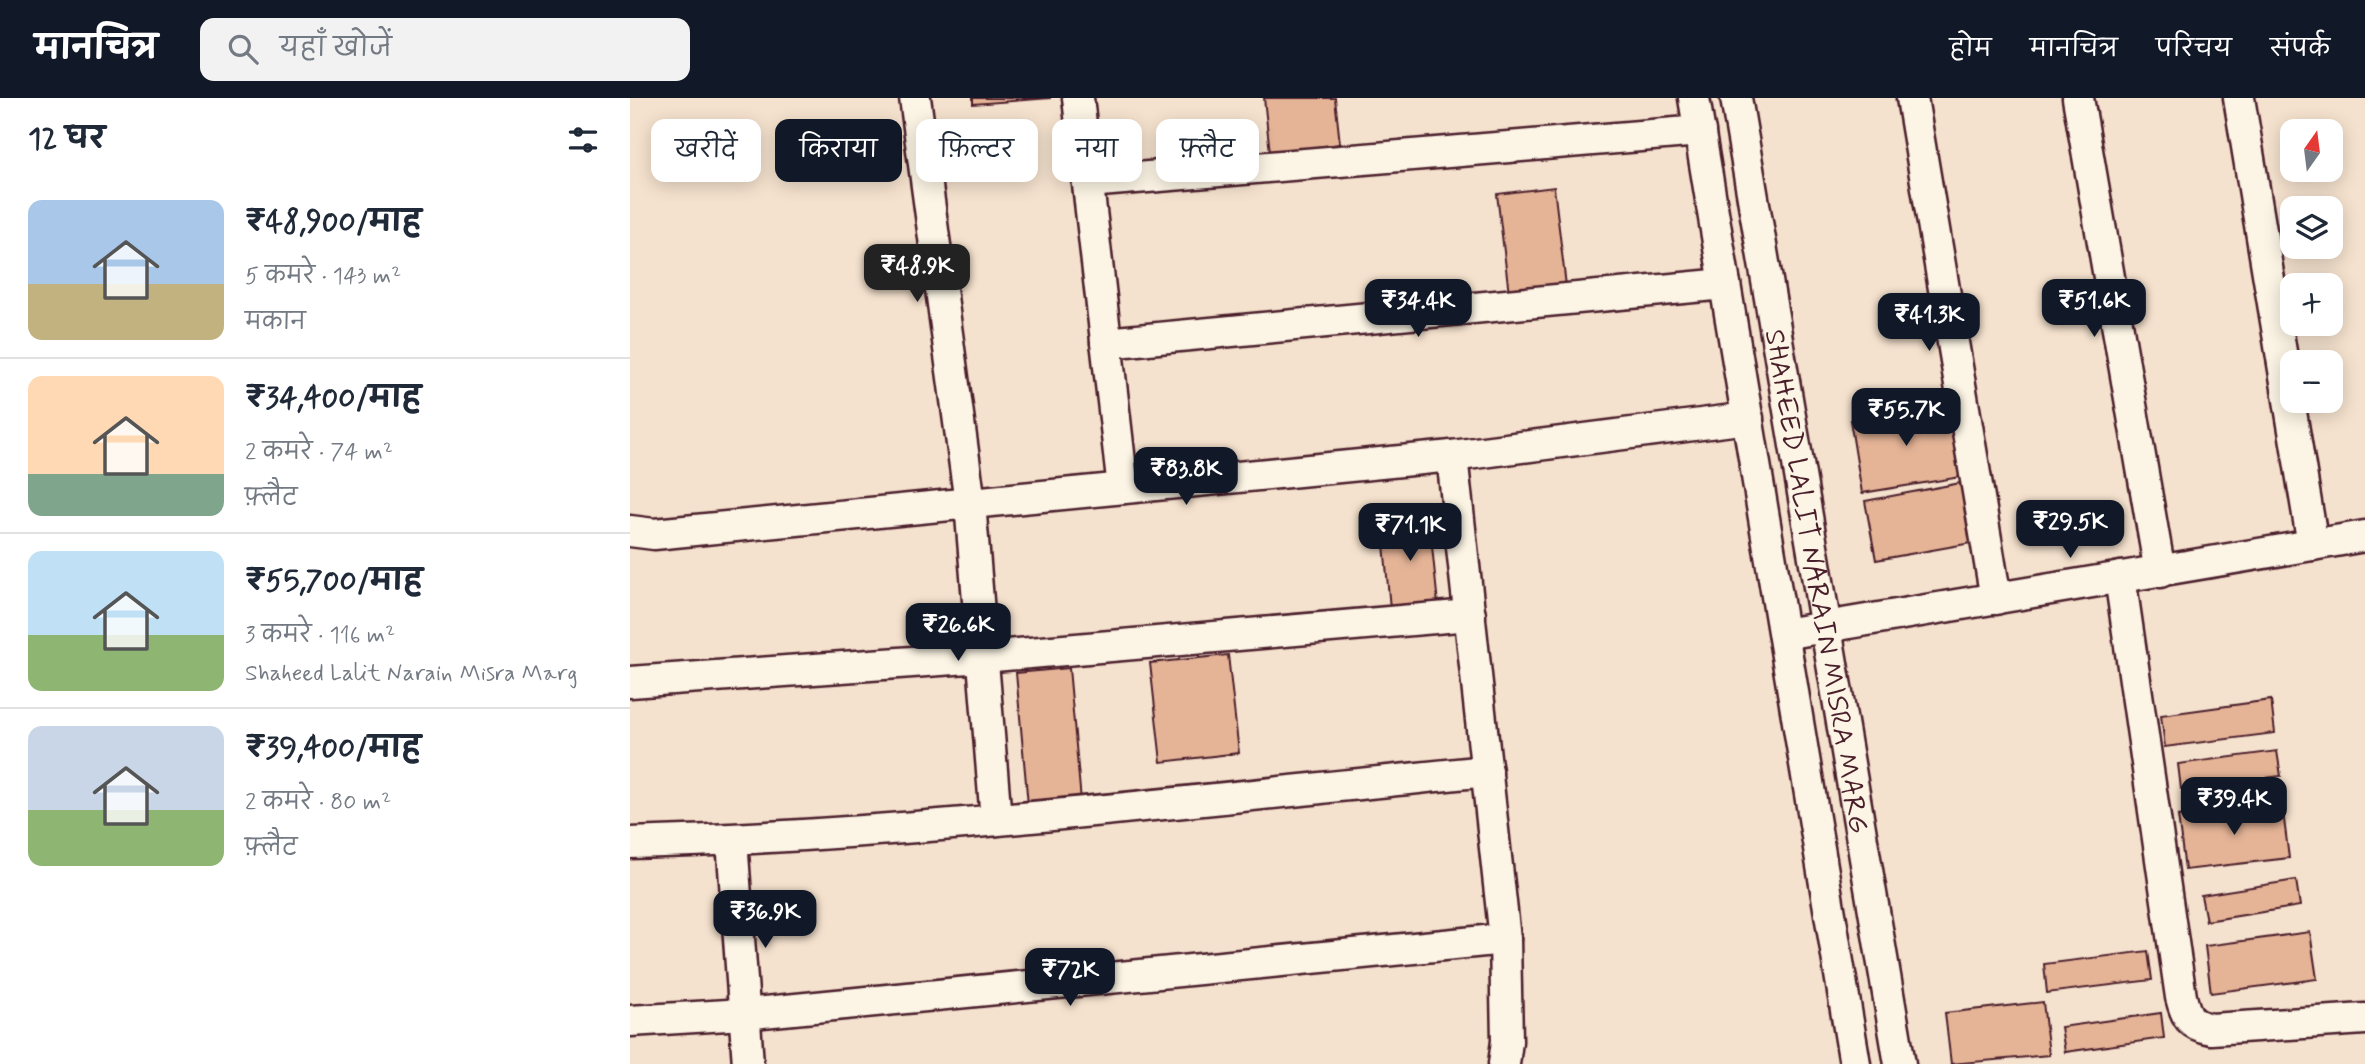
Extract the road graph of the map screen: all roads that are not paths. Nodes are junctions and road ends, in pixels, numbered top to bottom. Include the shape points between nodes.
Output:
1 (915, 98) edge
2 (1078, 98) edge
3 (1694, 98) edge
4 (1736, 98) edge
5 (1912, 98) edge
6 (2078, 98) edge
7 (2239, 98) edge
8 (1080, 119) edge
9 (1700, 131) junction
10 (1142, 178) edge
11 (1088, 182) edge
12 (1725, 284) junction
13 (1106, 343) junction
14 (1748, 418) junction
15 (1452, 456) junction
16 (1123, 488) junction
17 (970, 503) junction
18 (630, 531) edge
19 (2365, 536) edge
20 (2313, 545) junction
21 (2160, 572) junction
22 (2120, 577) junction
23 (1996, 599) junction
24 (1470, 615) junction
25 (1827, 627) junction
26 (1784, 634) junction
27 (983, 657) junction
28 (630, 682) edge
29 (1487, 771) junction
30 (996, 820) junction
31 (732, 840) junction
32 (630, 843) edge
33 (1505, 939) junction
34 (744, 1014) junction
35 (2365, 1019) edge
36 (630, 1021) edge
37 (748, 1064) edge
38 (1504, 1064) edge
39 (1855, 1064) edge
40 (1900, 1064) edge

1 - 17 street
2 - 8 street
3 - 9 street, SHAHEED LALIT NARAIN MISRA MARG
4 - 25 street, SHAHEED LALIT NARAIN MISRA MARG
5 - 23 street
6 - 21 street
7 - 20 street
9 - 10 street
9 - 12 street, SHAHEED LALIT NARAIN MISRA MARG
11 - 13 street
12 - 13 street
12 - 14 street, SHAHEED LALIT NARAIN MISRA MARG
13 - 16 street
14 - 15 street
14 - 26 street, SHAHEED LALIT NARAIN MISRA MARG
15 - 16 street
15 - 24 street
16 - 17 street
17 - 18 street via 654,534
17 - 27 street
19 - 20 street
20 - 21 street
21 - 22 street
22 - 23 street
22 - 35 street via 2185,1014 2198,1027 2211,1029
23 - 25 street
24 - 27 street
24 - 29 street
25 - 26 street
25 - 40 street, SHAHEED LALIT NARAIN MISRA MARG
26 - 39 street, SHAHEED LALIT NARAIN MISRA MARG
27 - 28 street
27 - 30 street
29 - 30 street
29 - 33 street
30 - 31 street
31 - 32 street
31 - 34 street
33 - 34 street
33 - 38 street
34 - 36 street
34 - 37 street

